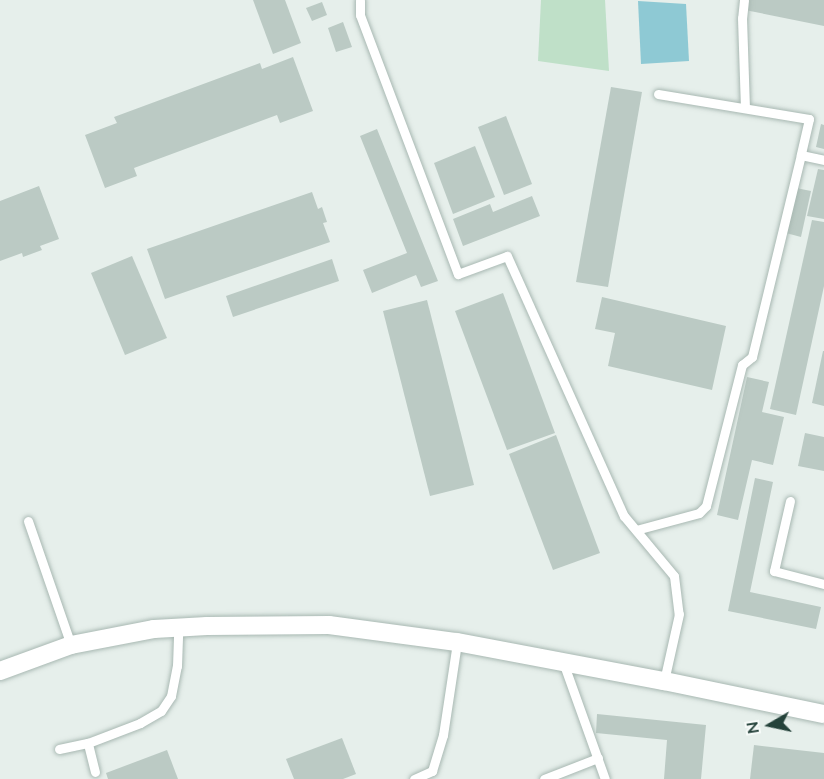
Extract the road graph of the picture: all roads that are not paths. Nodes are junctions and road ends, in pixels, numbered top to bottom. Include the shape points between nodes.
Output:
1 (360, 0) edge
2 (744, 0) edge
3 (658, 94) dead end
4 (745, 107) junction
5 (801, 155) junction
6 (824, 160) edge
7 (789, 501) dead end
8 (28, 521) dead end
9 (636, 530) junction
10 (824, 585) edge
11 (178, 628) junction
12 (457, 642) junction
13 (71, 645) junction
14 (563, 662) junction
15 (0, 671) edge
16 (664, 681) junction
17 (824, 714) edge
18 (88, 743) junction
19 (59, 749) dead end
20 (598, 758) junction
21 (94, 772) dead end
22 (414, 779) edge
23 (544, 779) edge
24 (605, 779) edge

1 - 9 lane via 360,15 458,274 507,256 624,516
2 - 4 lane
3 - 4 lane
4 - 5 lane via 809,119
5 - 6 lane
5 - 9 lane via 752,357 742,365 706,506 699,513
7 - 10 lane via 774,572
8 - 13 lane
9 - 16 lane via 674,576 680,614
11 - 12 street via 329,625
11 - 13 street
11 - 18 lane via 171,696 160,711
12 - 14 street
12 - 22 lane via 443,735 432,771
13 - 15 street
14 - 16 street
14 - 20 lane
16 - 17 street
18 - 19 lane
18 - 21 lane
20 - 23 lane
20 - 24 lane

